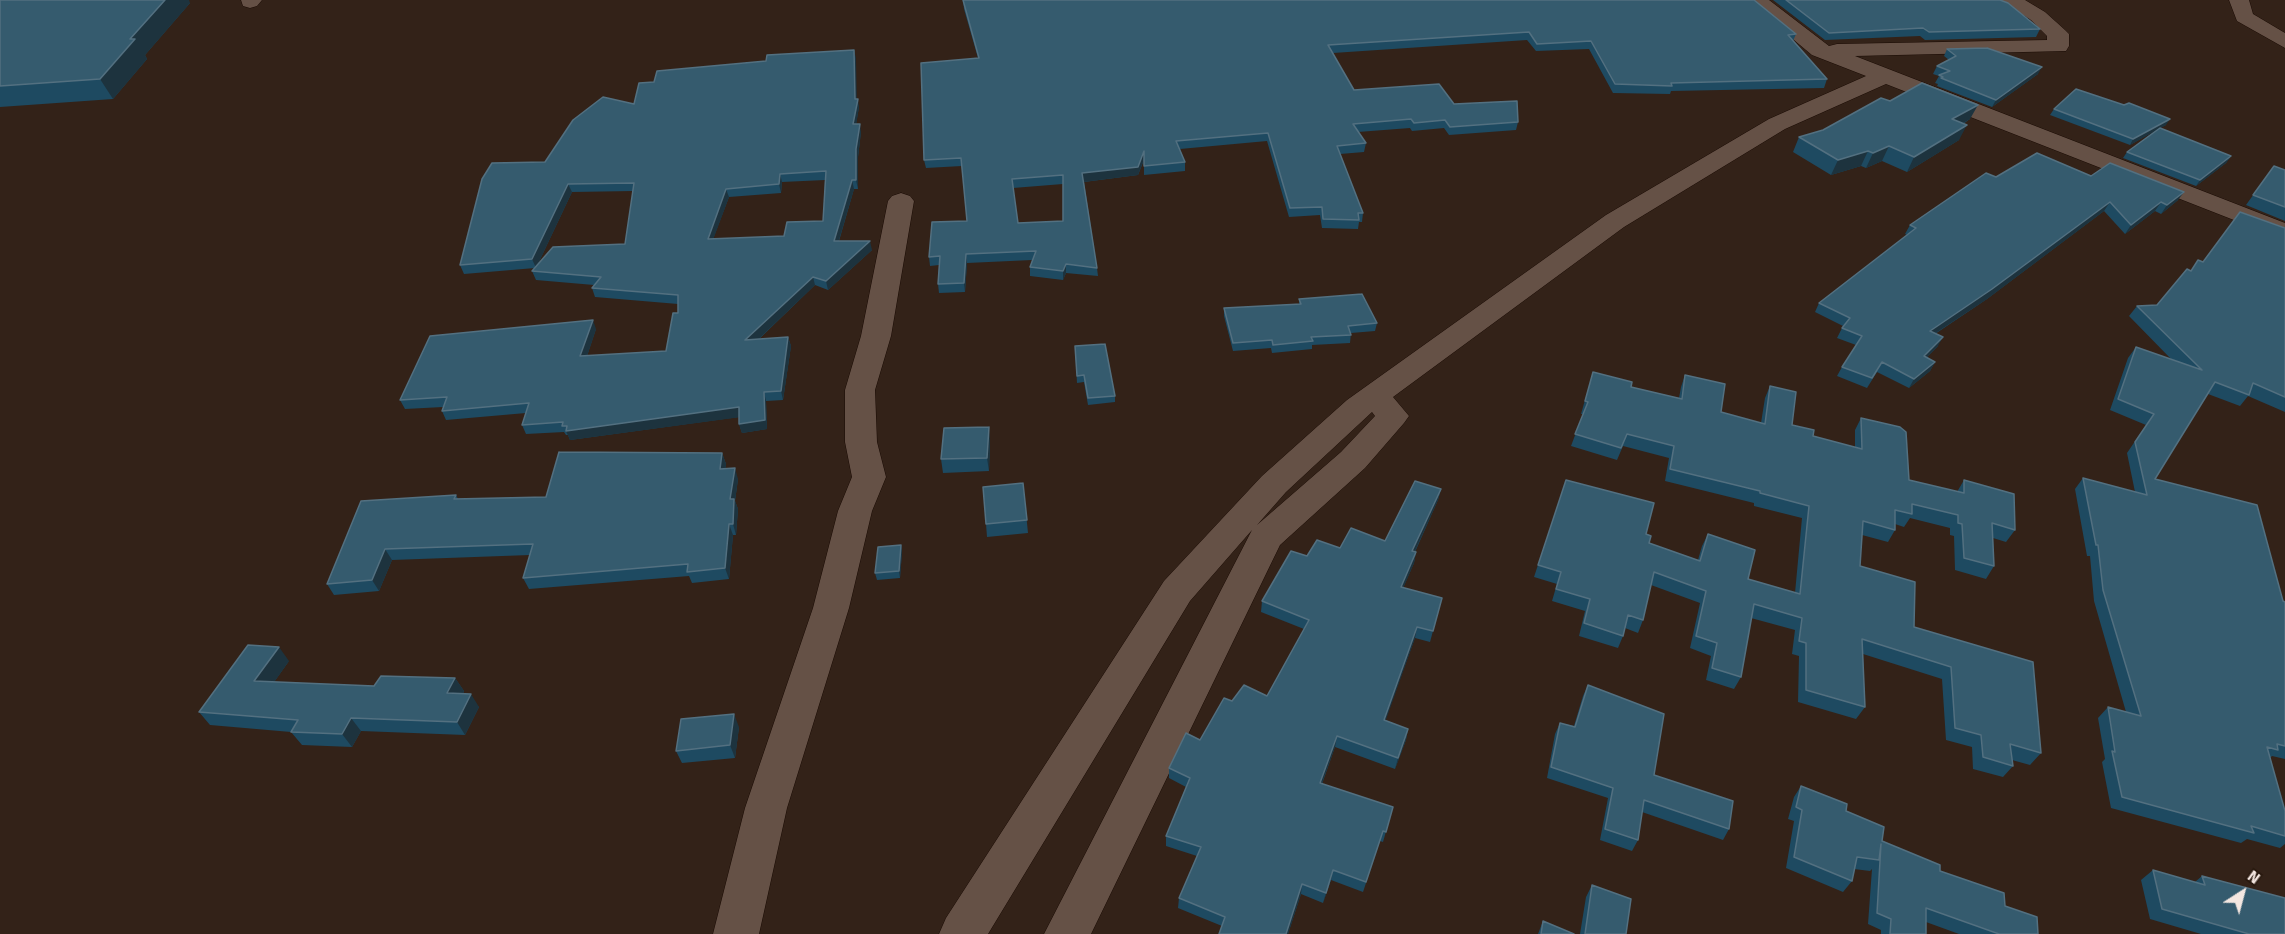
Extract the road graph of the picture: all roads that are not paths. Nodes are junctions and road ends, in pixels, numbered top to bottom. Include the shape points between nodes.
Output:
1 (1756, 0) edge
2 (2010, 0) edge
3 (2239, 0) edge
4 (2285, 42) edge
5 (1820, 50) junction
6 (1885, 76) junction
7 (901, 201) dead end
8 (2285, 232) edge
9 (1374, 395) junction
10 (736, 934) edge
11 (962, 934) edge
12 (1067, 934) edge

1 - 5 street
2 - 5 street via 2038,16 2058,34 2058,46
3 - 4 street via 2244,17
5 - 6 street
6 - 8 street
6 - 9 street via 1777,124 1615,221
7 - 10 street via 876,336 860,390 861,442 869,477 855,511 831,608 766,808
9 - 11 street via 1274,484 1177,591
9 - 12 street via 1393,417 1353,460 1266,537

